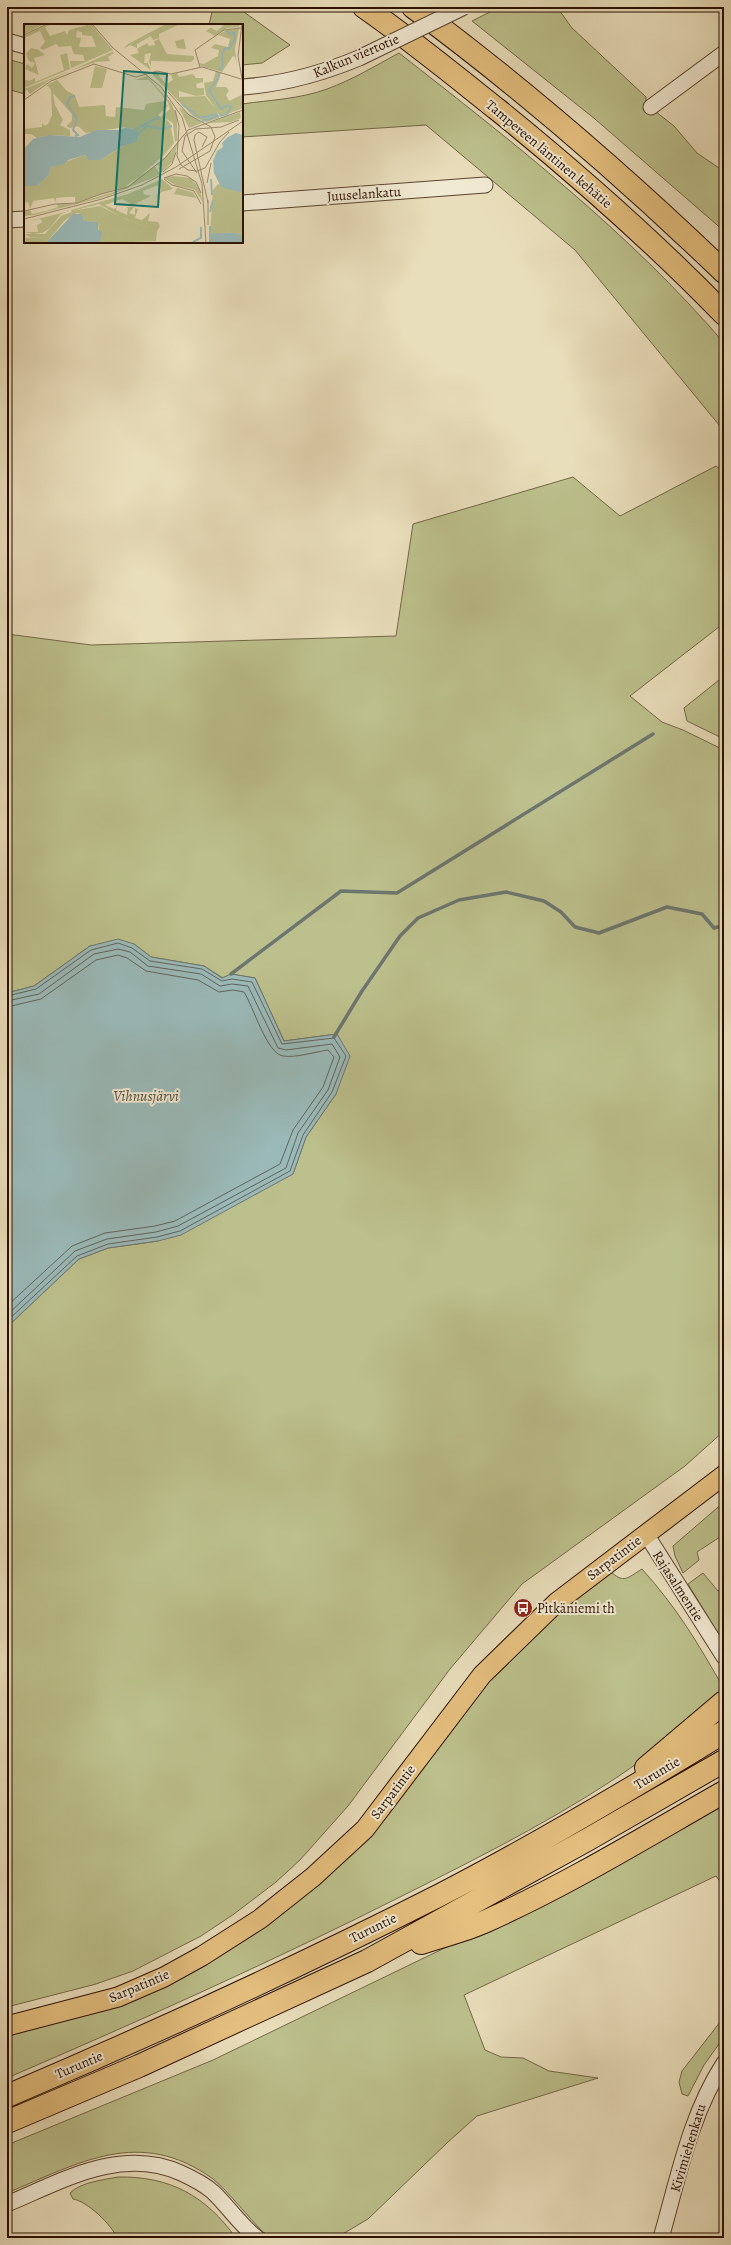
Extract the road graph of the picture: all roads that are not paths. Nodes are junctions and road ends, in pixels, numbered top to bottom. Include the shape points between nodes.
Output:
1 (364, 7) edge
2 (414, 7) edge
3 (464, 7) edge
4 (7, 41) edge
5 (24, 46) edge
6 (724, 53) edge
7 (243, 87) edge
8 (651, 107) dead end
9 (485, 185) dead end
10 (243, 203) edge
11 (24, 219) edge
12 (7, 220) edge
13 (724, 272) edge
14 (701, 290) junction
15 (724, 314) edge
16 (724, 324) edge
17 (724, 1475) edge
18 (646, 1534) junction
19 (723, 1656) edge
20 (724, 1702) edge
21 (724, 1732) edge
22 (724, 1761) edge
23 (724, 1792) edge
24 (605, 1804) junction
25 (367, 1961) junction
26 (7, 2026) edge
27 (724, 2063) edge
28 (7, 2096) edge
29 (7, 2122) edge
30 (7, 2204) edge
31 (257, 2238) edge
32 (661, 2238) edge

1 - 14 highway, Tampereen läntinen kehätie via 435,59 548,151 638,230
2 - 13 highway, Tampereen läntinen kehätie via 473,51 561,123 648,199
3 - 7 street, Kalkun viertotie, bridge via 359,58 321,73 264,86
4 - 5 street
6 - 8 street
9 - 10 street, Juuselankatu
11 - 12 street
14 - 15 highway, Tampereen läntinen kehätie
14 - 16 highway
17 - 18 main road, Sarpatintie
18 - 19 street, Rajasalmentie
18 - 26 main road, Sarpatintie via 557,1602 506,1650 454,1710 365,1830 313,1877 260,1919 164,1977 118,1997
20 - 24 highway
21 - 24 highway, Turuntie
22 - 25 highway, Turuntie
23 - 25 highway via 624,1850 508,1911 482,1923
24 - 28 highway, Turuntie via 441,1894 270,1978 130,2044
25 - 29 highway, Turuntie via 139,2066
27 - 32 street, Kivimiehenkatu via 699,2108
30 - 31 street via 90,2169 142,2163 170,2168 194,2179 212,2191

